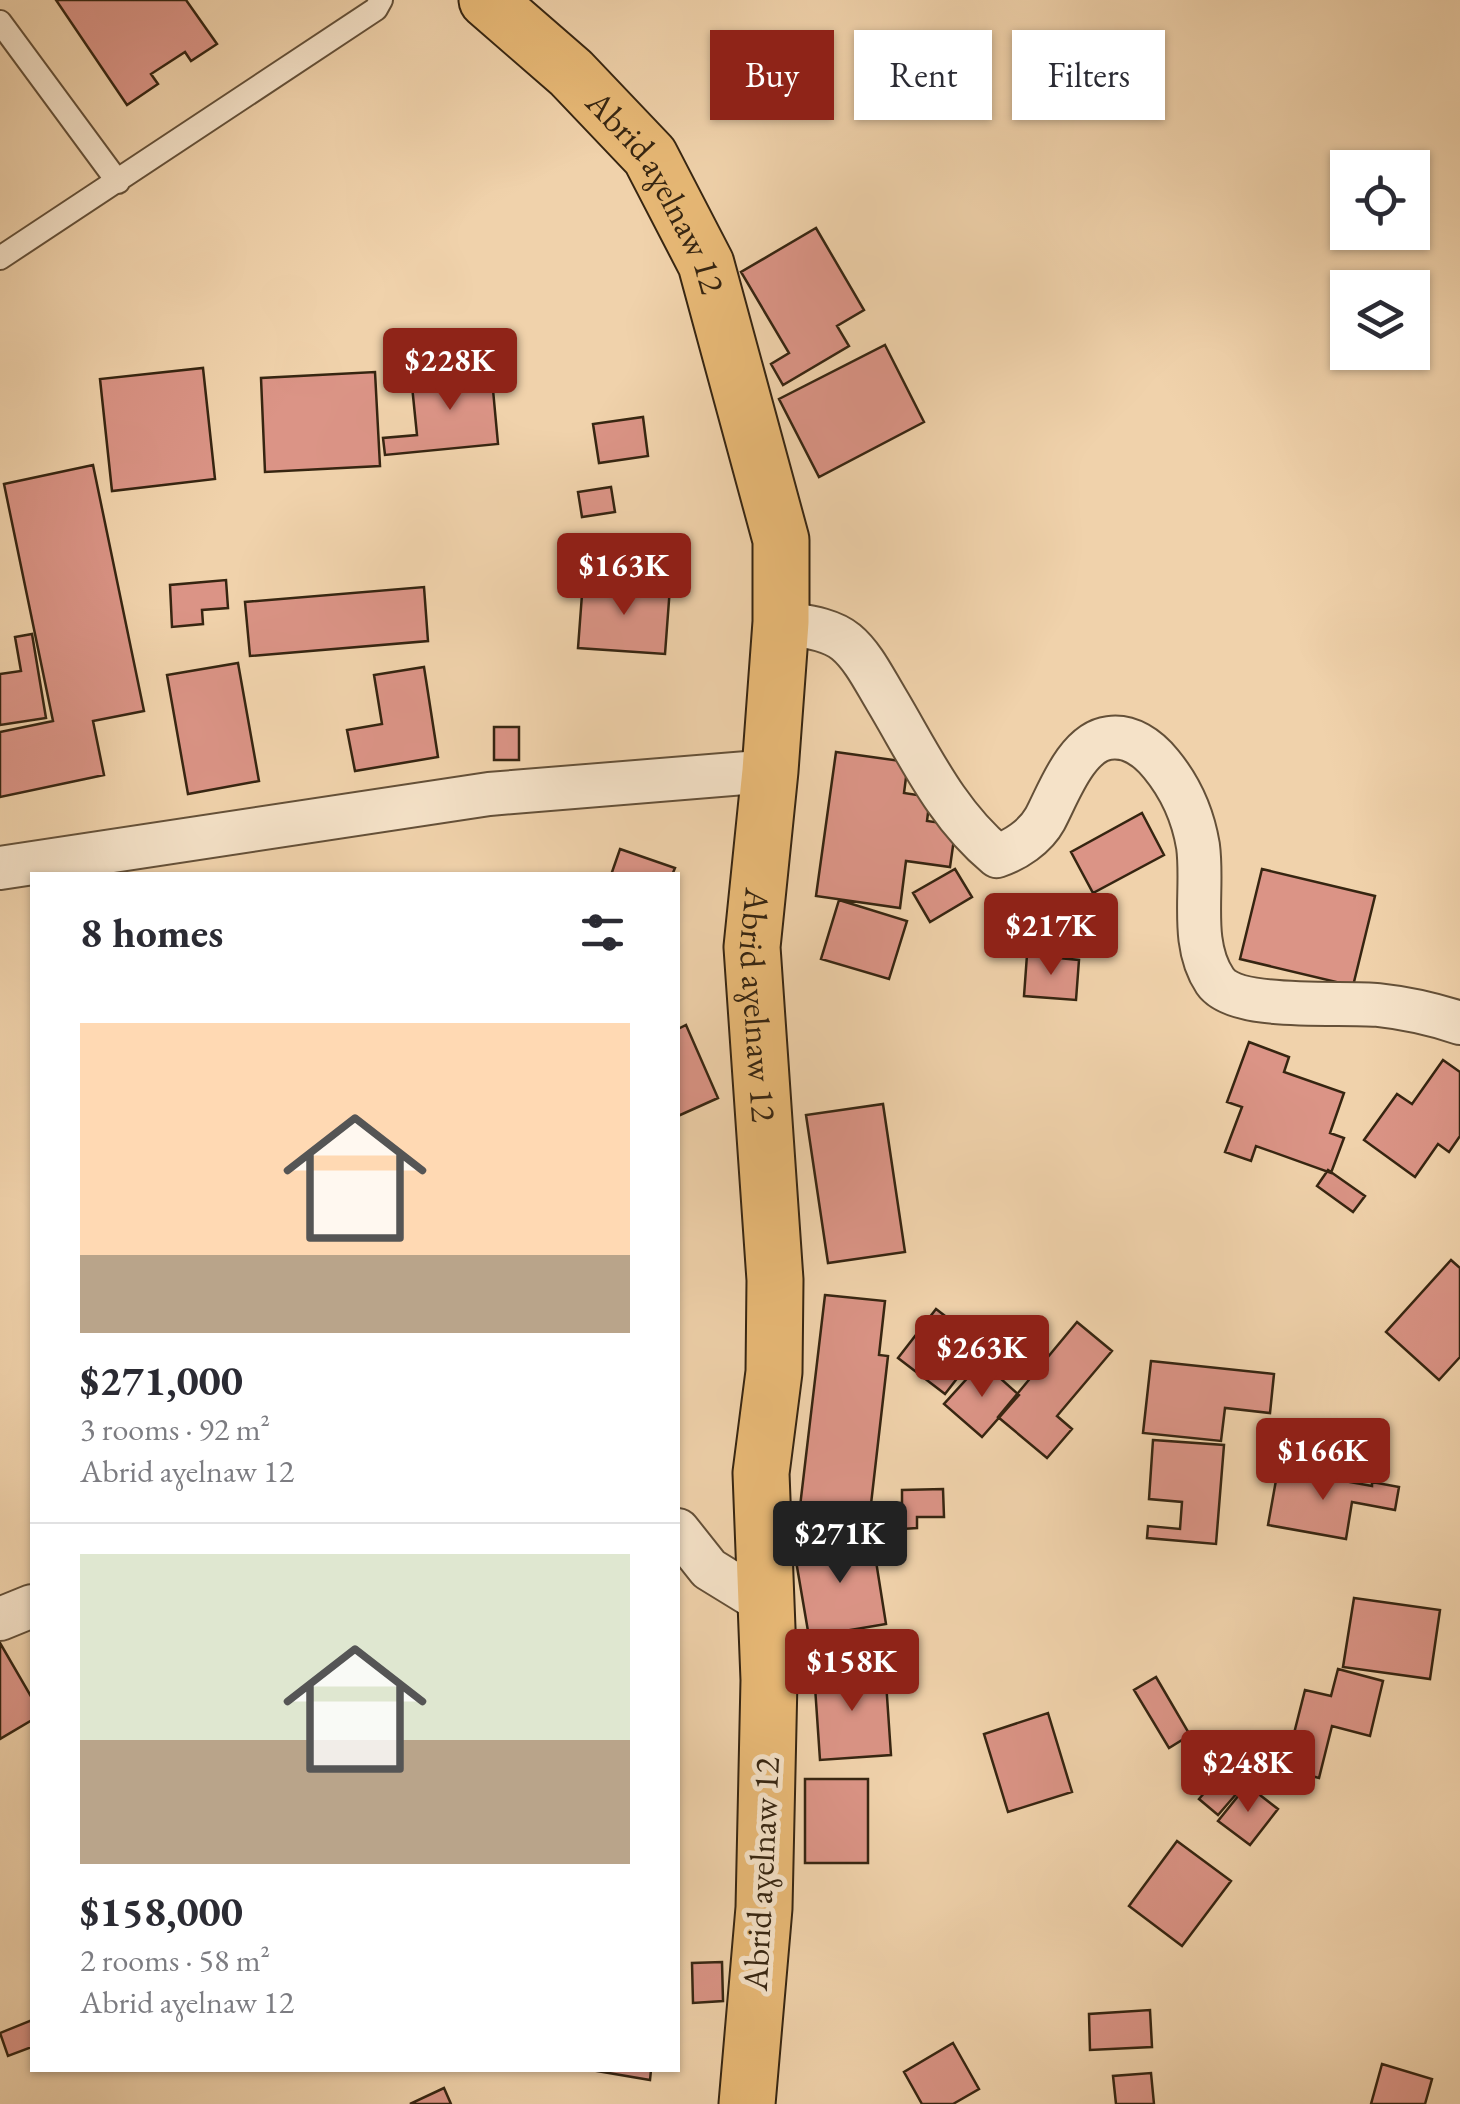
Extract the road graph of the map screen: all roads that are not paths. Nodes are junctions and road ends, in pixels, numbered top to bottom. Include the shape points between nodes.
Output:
1 (380, 0) edge
2 (487, 0) edge
3 (0, 22) edge
4 (118, 182) junction
5 (0, 258) edge
6 (780, 622) junction
7 (770, 771) junction
8 (0, 868) edge
9 (1460, 1023) edge
10 (680, 1533) edge
11 (766, 1604) junction
12 (30, 1607) edge
13 (0, 1619) edge
14 (748, 2104) edge

1 - 4 lane
2 - 6 main road, Abrid aɣelnaw 12 via 571,72 650,156 706,264 780,540
3 - 4 lane
4 - 5 lane
6 - 7 main road, Abrid aɣelnaw 12
6 - 9 street via 846,642 946,802 997,856 1044,822 1067,774 1096,742 1136,742 1152,753 1179,788 1192,822 1200,946 1222,990 1274,1001 1376,1004
7 - 8 street via 488,794
7 - 11 main road, Abrid aɣelnaw 12 via 752,948 775,1280 774,1372 761,1474
10 - 11 street via 709,1569
11 - 14 main road, Abrid aɣelnaw 12 via 764,1908
12 - 13 street

